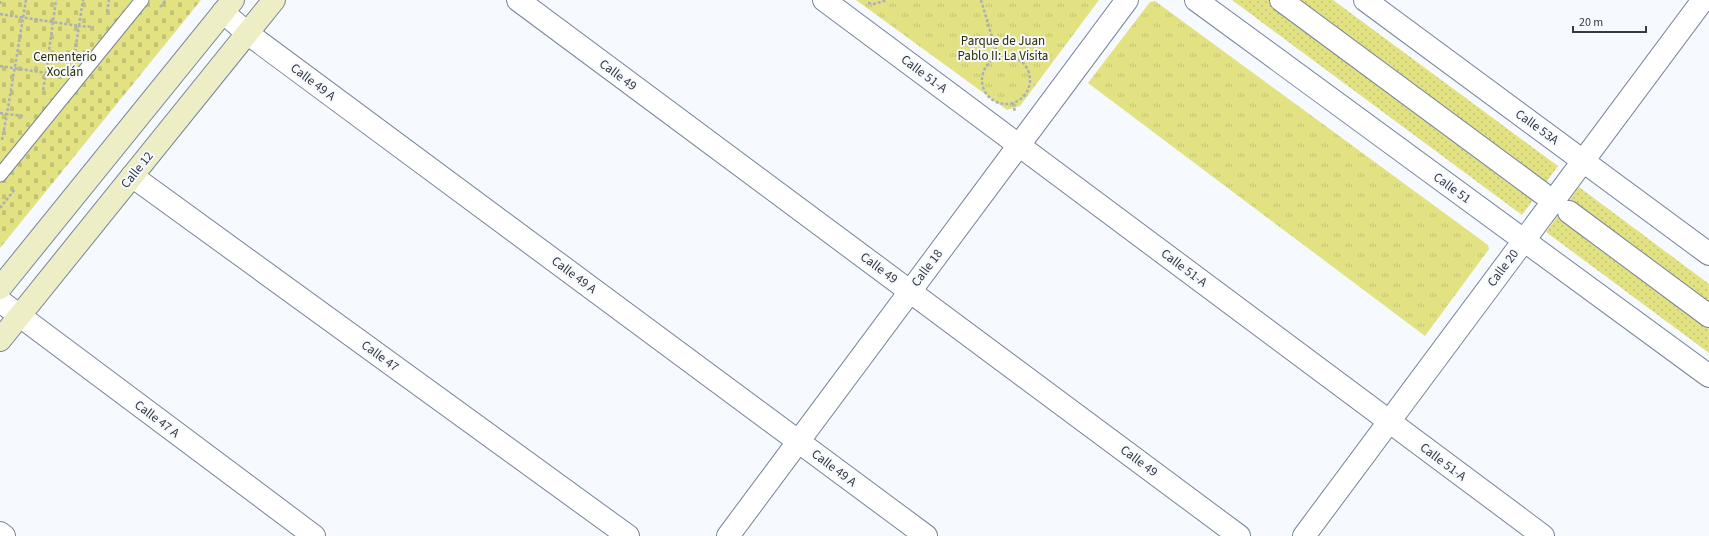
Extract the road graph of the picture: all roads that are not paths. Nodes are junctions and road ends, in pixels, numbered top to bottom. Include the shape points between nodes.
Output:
1 (142, 0) edge
2 (274, 0) edge
3 (518, 0) edge
4 (824, 0) edge
5 (1127, 0) edge
6 (1196, 0) edge
7 (1281, 0) edge
8 (1365, 0) edge
9 (1702, 0) edge
10 (228, 6) edge
11 (247, 33) junction
12 (1019, 145) junction
13 (1583, 161) junction
14 (0, 175) edge
15 (132, 176) junction
16 (1542, 193) dead end
17 (1568, 212) dead end
18 (1524, 240) junction
19 (1709, 254) edge
20 (0, 288) edge
21 (910, 291) junction
22 (0, 301) edge
23 (19, 316) junction
24 (1709, 316) edge
25 (0, 340) edge
26 (1709, 376) edge
27 (1389, 421) junction
28 (798, 441) junction
29 (0, 533) edge
30 (4, 536) edge
31 (314, 536) edge
32 (628, 536) edge
33 (728, 536) edge
34 (926, 536) edge
35 (1239, 536) edge
36 (1304, 536) edge
37 (1543, 536) edge

1 - 14 lane
2 - 11 street, Calle 12
3 - 21 street, Calle 49
4 - 12 street, Calle 51-A
5 - 12 street, Calle 18
6 - 18 street, Calle 51
7 - 16 street
8 - 13 street, Calle 53A
9 - 13 street, Calle 20
10 - 11 street, Calle 49 A
10 - 20 street
11 - 15 street, Calle 12
11 - 28 street, Calle 49 A
12 - 21 street, Calle 18
12 - 27 street, Calle 51-A
13 - 18 street, Calle 20
13 - 19 street, Calle 53A
15 - 23 street, Calle 12
15 - 32 street, Calle 47
17 - 24 street
18 - 26 street, Calle 51
18 - 27 street, Calle 20
21 - 28 street, Calle 18
21 - 35 street, Calle 49
22 - 23 street, Calle 47 A
23 - 25 street, Calle 12
23 - 31 street, Calle 47 A
27 - 36 street, Calle 20
27 - 37 street, Calle 51-A
28 - 33 street, Calle 18
28 - 34 street, Calle 49 A
29 - 30 street

